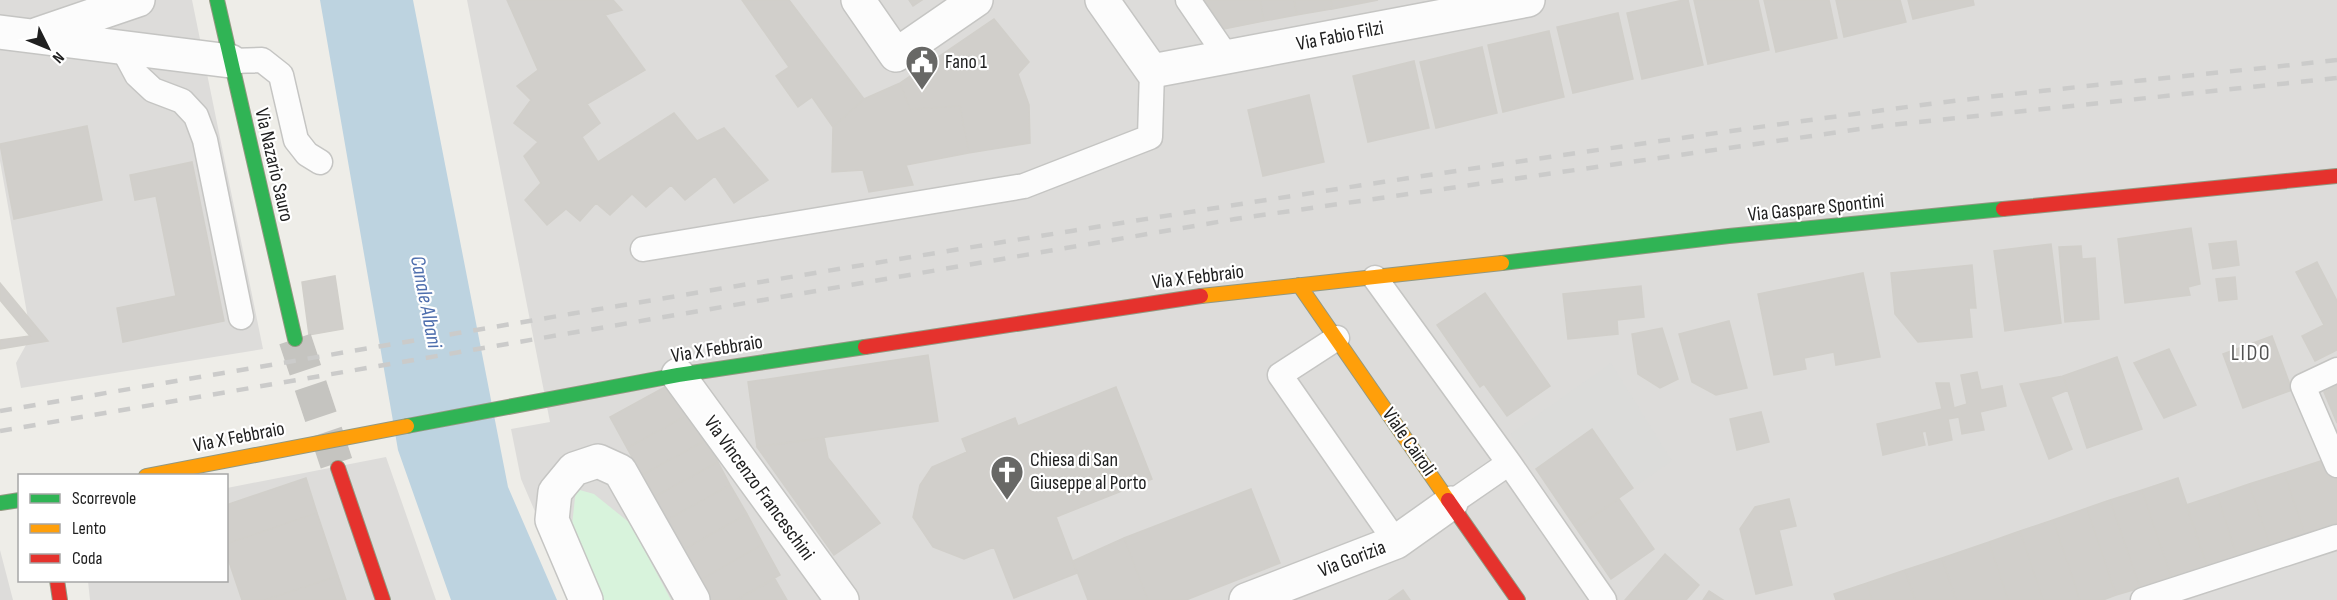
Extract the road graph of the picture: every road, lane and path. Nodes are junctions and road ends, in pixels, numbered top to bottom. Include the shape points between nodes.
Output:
1 (138, 0) edge
2 (217, 0) edge
3 (858, 0) edge
4 (976, 0) edge
5 (1102, 0) edge
6 (1188, 0) edge
7 (1528, 0) edge
8 (14, 34) edge
9 (122, 47) junction
10 (1227, 57) junction
11 (230, 61) junction
12 (1152, 71) junction
13 (320, 162) dead end
14 (2337, 176) edge
15 (643, 249) dead end
16 (1375, 278) junction
17 (1299, 285) junction
18 (241, 317) dead end
19 (1337, 338) junction
20 (295, 339) tunnel mouth
21 (2337, 370) edge
22 (678, 375) junction
23 (1509, 463) junction
24 (2337, 465) edge
25 (338, 468) tunnel mouth
26 (156, 474) edge
27 (18, 500) edge
28 (0, 503) edge
29 (1451, 504) junction
30 (2337, 537) edge
31 (1396, 542) junction
32 (57, 582) edge
33 (60, 600) edge
34 (382, 600) edge
35 (586, 600) edge
36 (693, 600) edge
37 (842, 600) edge
38 (1246, 600) edge
39 (1518, 600) edge
40 (1604, 600) edge
41 (2143, 600) edge

1 - 8 street
2 - 11 street, Via Nazario Sauro
3 - 4 street via 896,55
5 - 12 street
6 - 10 lane
7 - 10 street, Via Fabio Filzi
8 - 9 street
9 - 11 street
9 - 18 lane via 137,75 153,90 182,101 196,116 205,140
10 - 12 street, Via Fabio Filzi
11 - 13 lane via 262,60 281,75 296,140
11 - 20 street, Via Nazario Sauro
12 - 15 lane via 1150,137 1024,186
14 - 16 street, Via Gaspare Spontini via 1730,236
16 - 17 street, Via Gaspare Spontini
16 - 23 lane
17 - 19 street, Viale Cairoli
17 - 22 street, Via X Febbraio via 1191,297
19 - 29 street, Viale Cairoli
19 - 31 lane via 1280,375
21 - 24 lane via 2303,386
22 - 26 street, Via X Febbraio
22 - 37 street, Via Vincenzo Franceschini
23 - 29 lane
23 - 40 lane
25 - 34 street
27 - 28 street
29 - 31 street, Via Gorizia
29 - 39 street, Viale Cairoli
30 - 41 lane
31 - 38 street, Via Gorizia
32 - 33 street
35 - 36 street via 552,519 555,492 574,469 598,461 620,471

